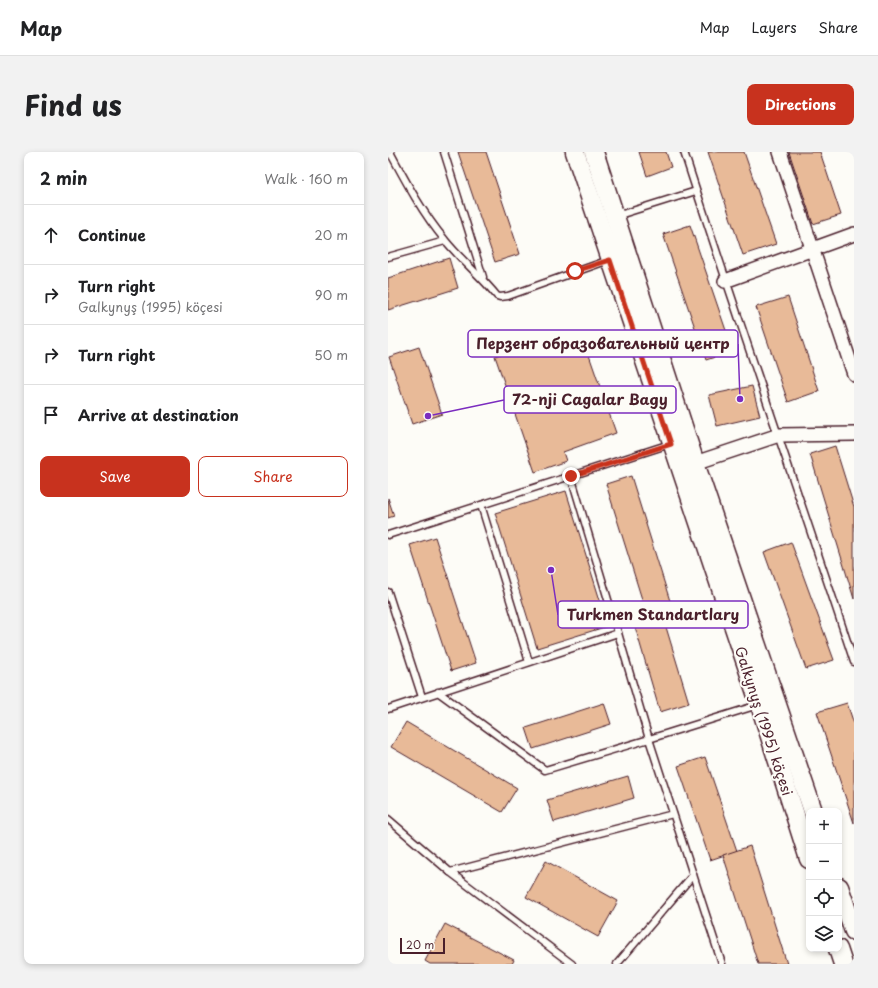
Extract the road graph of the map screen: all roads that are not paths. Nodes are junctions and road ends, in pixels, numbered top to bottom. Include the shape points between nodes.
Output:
1 (390, 152) edge
2 (444, 152) edge
3 (574, 152) edge
4 (594, 152) edge
5 (684, 152) edge
6 (780, 152) edge
7 (696, 191) junction
8 (615, 216) junction
9 (854, 234) edge
10 (445, 241) junction
11 (812, 249) junction
12 (388, 257) edge
13 (610, 260) junction
14 (484, 279) junction
15 (725, 281) junction
16 (854, 374) edge
17 (854, 434) edge
18 (779, 435) junction
19 (671, 444) junction
20 (695, 463) junction
21 (571, 476) junction
22 (481, 505) junction
23 (388, 535) edge
24 (388, 592) edge
25 (618, 632) junction
26 (529, 662) junction
27 (854, 662) edge
28 (438, 692) junction
29 (422, 698) junction
30 (760, 705) junction
31 (388, 709) edge
32 (649, 739) junction
33 (812, 808) edge
34 (673, 814) junction
35 (388, 820) edge
36 (806, 850) edge
37 (450, 872) junction
38 (693, 875) junction
39 (842, 896) edge
40 (854, 931) edge
41 (839, 952) edge
42 (572, 964) edge
43 (617, 964) edge
44 (722, 964) edge
45 (843, 964) edge

1 - 10 lane
2 - 14 lane
3 - 13 main road, Galkynyş (1995) köçesi
4 - 8 main road, Galkynyş (1995) köçesi
5 - 7 lane
6 - 11 street
7 - 8 lane
7 - 15 lane
8 - 20 main road, Galkynyş (1995) köçesi
9 - 11 street
10 - 12 lane
10 - 14 lane
11 - 15 street
11 - 16 street
13 - 14 lane via 500,297
13 - 19 main road, Galkynyş (1995) köçesi
15 - 18 lane
17 - 18 street
18 - 20 street
18 - 27 lane
19 - 21 lane
19 - 30 main road, Galkynyş (1995) köçesi
20 - 33 main road, Galkynyş (1995) köçesi
21 - 22 lane
21 - 25 lane
22 - 23 lane
22 - 26 lane
24 - 29 lane
25 - 26 lane
25 - 32 lane
26 - 28 lane
28 - 29 lane
28 - 32 lane via 545,770
29 - 31 lane
30 - 32 lane
30 - 36 main road, Galkynyş (1995) köçesi
32 - 34 lane
34 - 37 lane
34 - 38 lane
35 - 37 lane
37 - 42 lane
38 - 43 lane
38 - 44 lane
39 - 40 main road
41 - 45 main road

